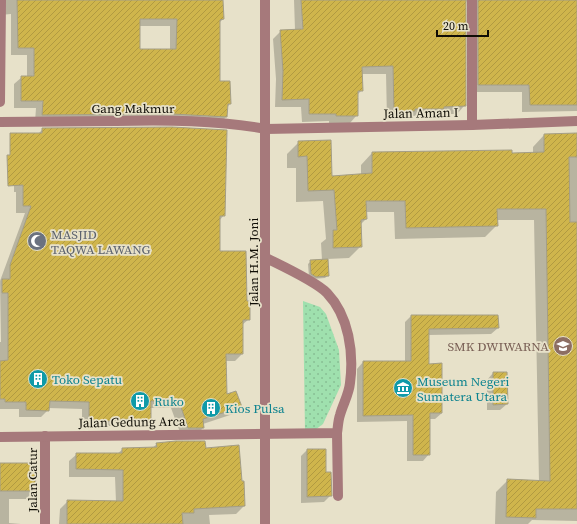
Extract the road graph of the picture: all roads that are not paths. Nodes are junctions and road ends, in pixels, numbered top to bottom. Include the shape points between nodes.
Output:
1 (1, 0) edge
2 (265, 0) edge
3 (472, 0) edge
4 (0, 102) edge
5 (577, 121) edge
6 (0, 122) edge
7 (472, 125) junction
8 (266, 129) junction
9 (266, 258) junction
10 (265, 433) junction
11 (338, 433) junction
12 (45, 436) junction
13 (0, 437) edge
14 (338, 496) dead end
15 (45, 524) edge
16 (265, 524) edge

1 - 4 street
2 - 8 street, Jalan H.M. Joni
3 - 7 street
5 - 7 street, Jalan Aman I
6 - 8 street, Gang Makmur via 143,120 237,123
7 - 8 street, Jalan Aman I
8 - 9 street, Jalan H.M. Joni
9 - 10 street, Jalan H.M. Joni
9 - 11 street via 316,285 327,293 339,308 348,337 352,366 350,385 340,413
10 - 11 street, Jalan Gedung Arca
10 - 12 street, Jalan Gedung Arca
10 - 16 street, Jalan H.M. Joni
11 - 14 street
12 - 13 street, Jalan Gedung Arca
12 - 15 street, Jalan Catur

